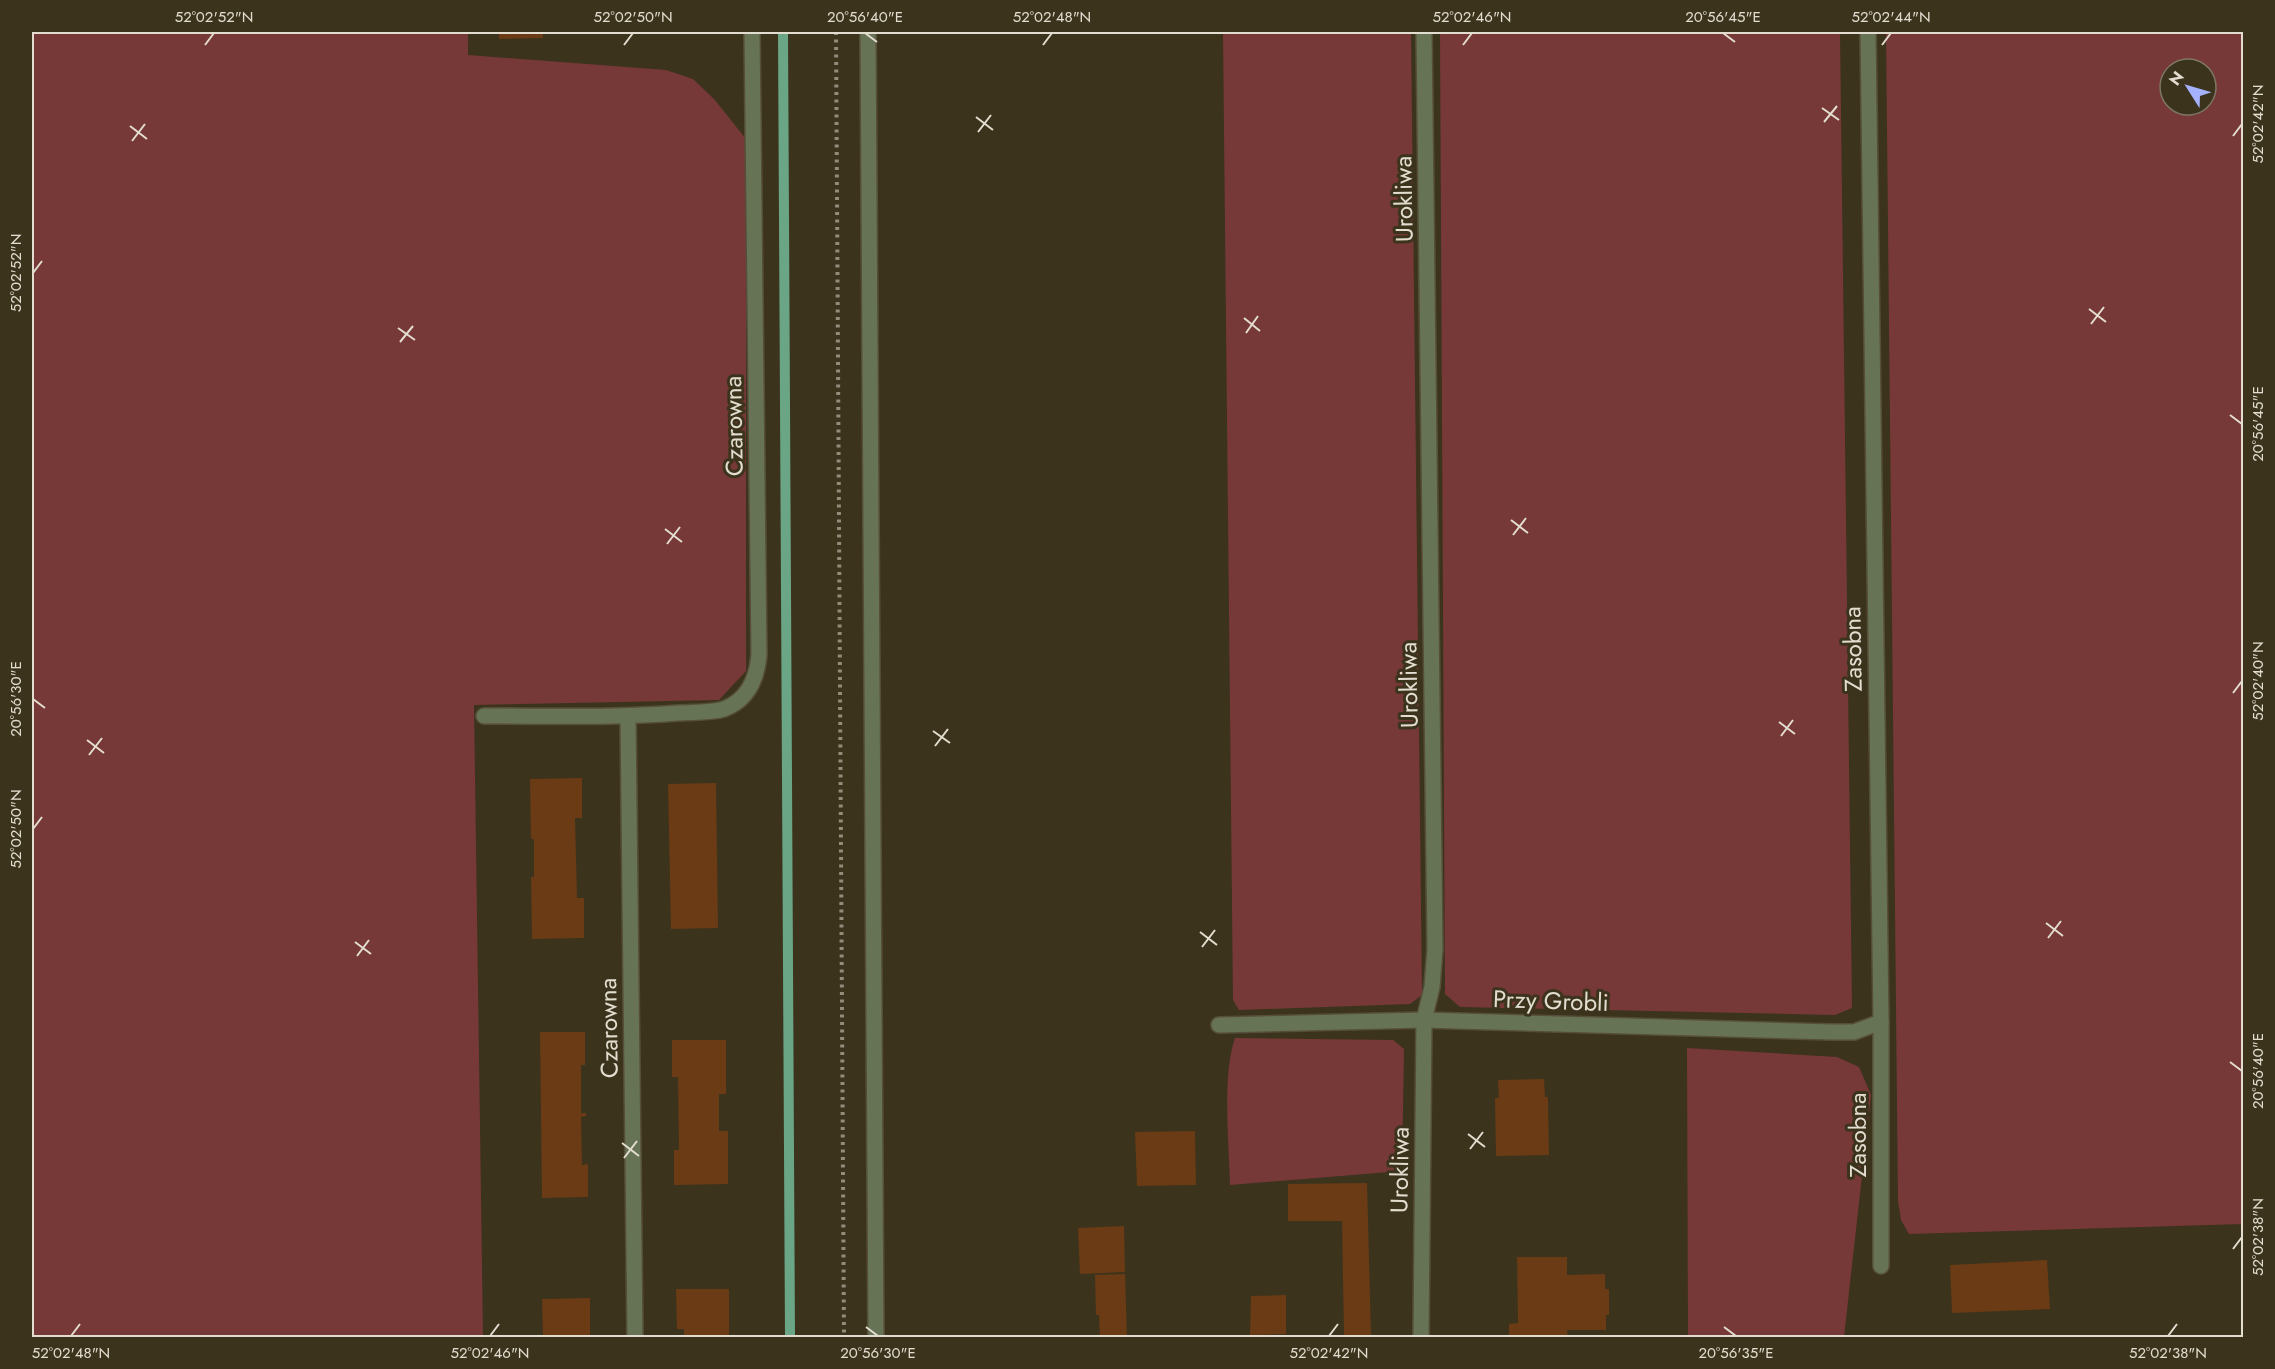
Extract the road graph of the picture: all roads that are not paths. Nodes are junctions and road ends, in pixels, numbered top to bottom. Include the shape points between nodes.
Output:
1 (752, 32) edge
2 (868, 32) edge
3 (1424, 32) edge
4 (1868, 32) edge
5 (484, 716) dead end
6 (628, 717) junction
7 (1424, 1020) junction
8 (1881, 1022) junction
9 (1219, 1025) dead end
10 (1881, 1266) dead end
11 (635, 1338) edge
12 (876, 1338) edge
13 (1421, 1338) edge

1 - 6 street, Czarowna via 757,673 738,701 723,709
2 - 12 street
3 - 7 street, Urokliwa via 1435,949
4 - 8 street, Zasobna
5 - 6 street, Czarowna
6 - 11 street, Czarowna
7 - 8 street, Przy Grobli via 1832,1032 1854,1032
7 - 9 street, Przy Grobli
7 - 13 street, Urokliwa
8 - 10 street, Zasobna

